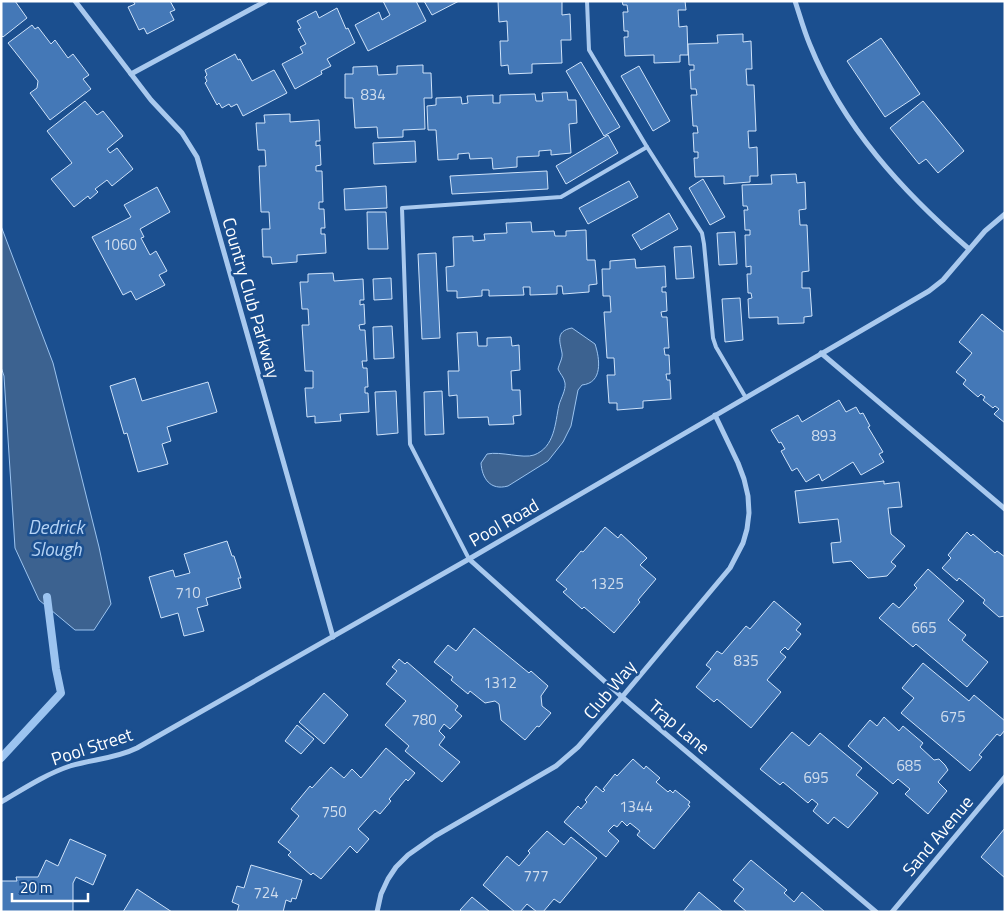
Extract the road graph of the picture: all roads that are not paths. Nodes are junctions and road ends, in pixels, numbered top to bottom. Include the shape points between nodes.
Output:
1 (75, 1) edge
2 (266, 1) edge
3 (587, 1) edge
4 (795, 1) edge
5 (131, 74) junction
6 (647, 147) junction
7 (1005, 214) edge
8 (969, 249) junction
9 (821, 353) junction
10 (746, 398) junction
11 (715, 416) junction
12 (1005, 509) edge
13 (469, 559) junction
14 (333, 637) junction
15 (622, 697) junction
16 (165, 732) joint
17 (1005, 777) edge
18 (1, 802) edge
19 (377, 912) edge
20 (876, 912) edge
21 (892, 912) edge

1 - 5 street, Country Club Parkway
2 - 5 street
3 - 6 lane via 589,50
4 - 8 street via 820,67 866,143 912,196
5 - 14 street, Country Club Parkway via 182,134 197,158
6 - 10 lane via 702,234 714,343
6 - 13 lane via 561,197 402,208 410,444
7 - 8 street, Pool Road
8 - 9 street, Pool Road via 929,292
9 - 10 street, Pool Road
9 - 12 street
10 - 11 street, Pool Road
11 - 13 street, Pool Road
11 - 15 street, Club Way via 744,479 749,513 742,543 730,568
13 - 14 street, Pool Road
13 - 15 street, Trap Lane
14 - 16 street, Pool Road
15 - 19 street, Club Way via 578,747 556,766 408,855 388,879
15 - 20 street, Trap Lane
16 - 18 street, Pool Street via 127,753 60,770
17 - 21 street, Sand Avenue

